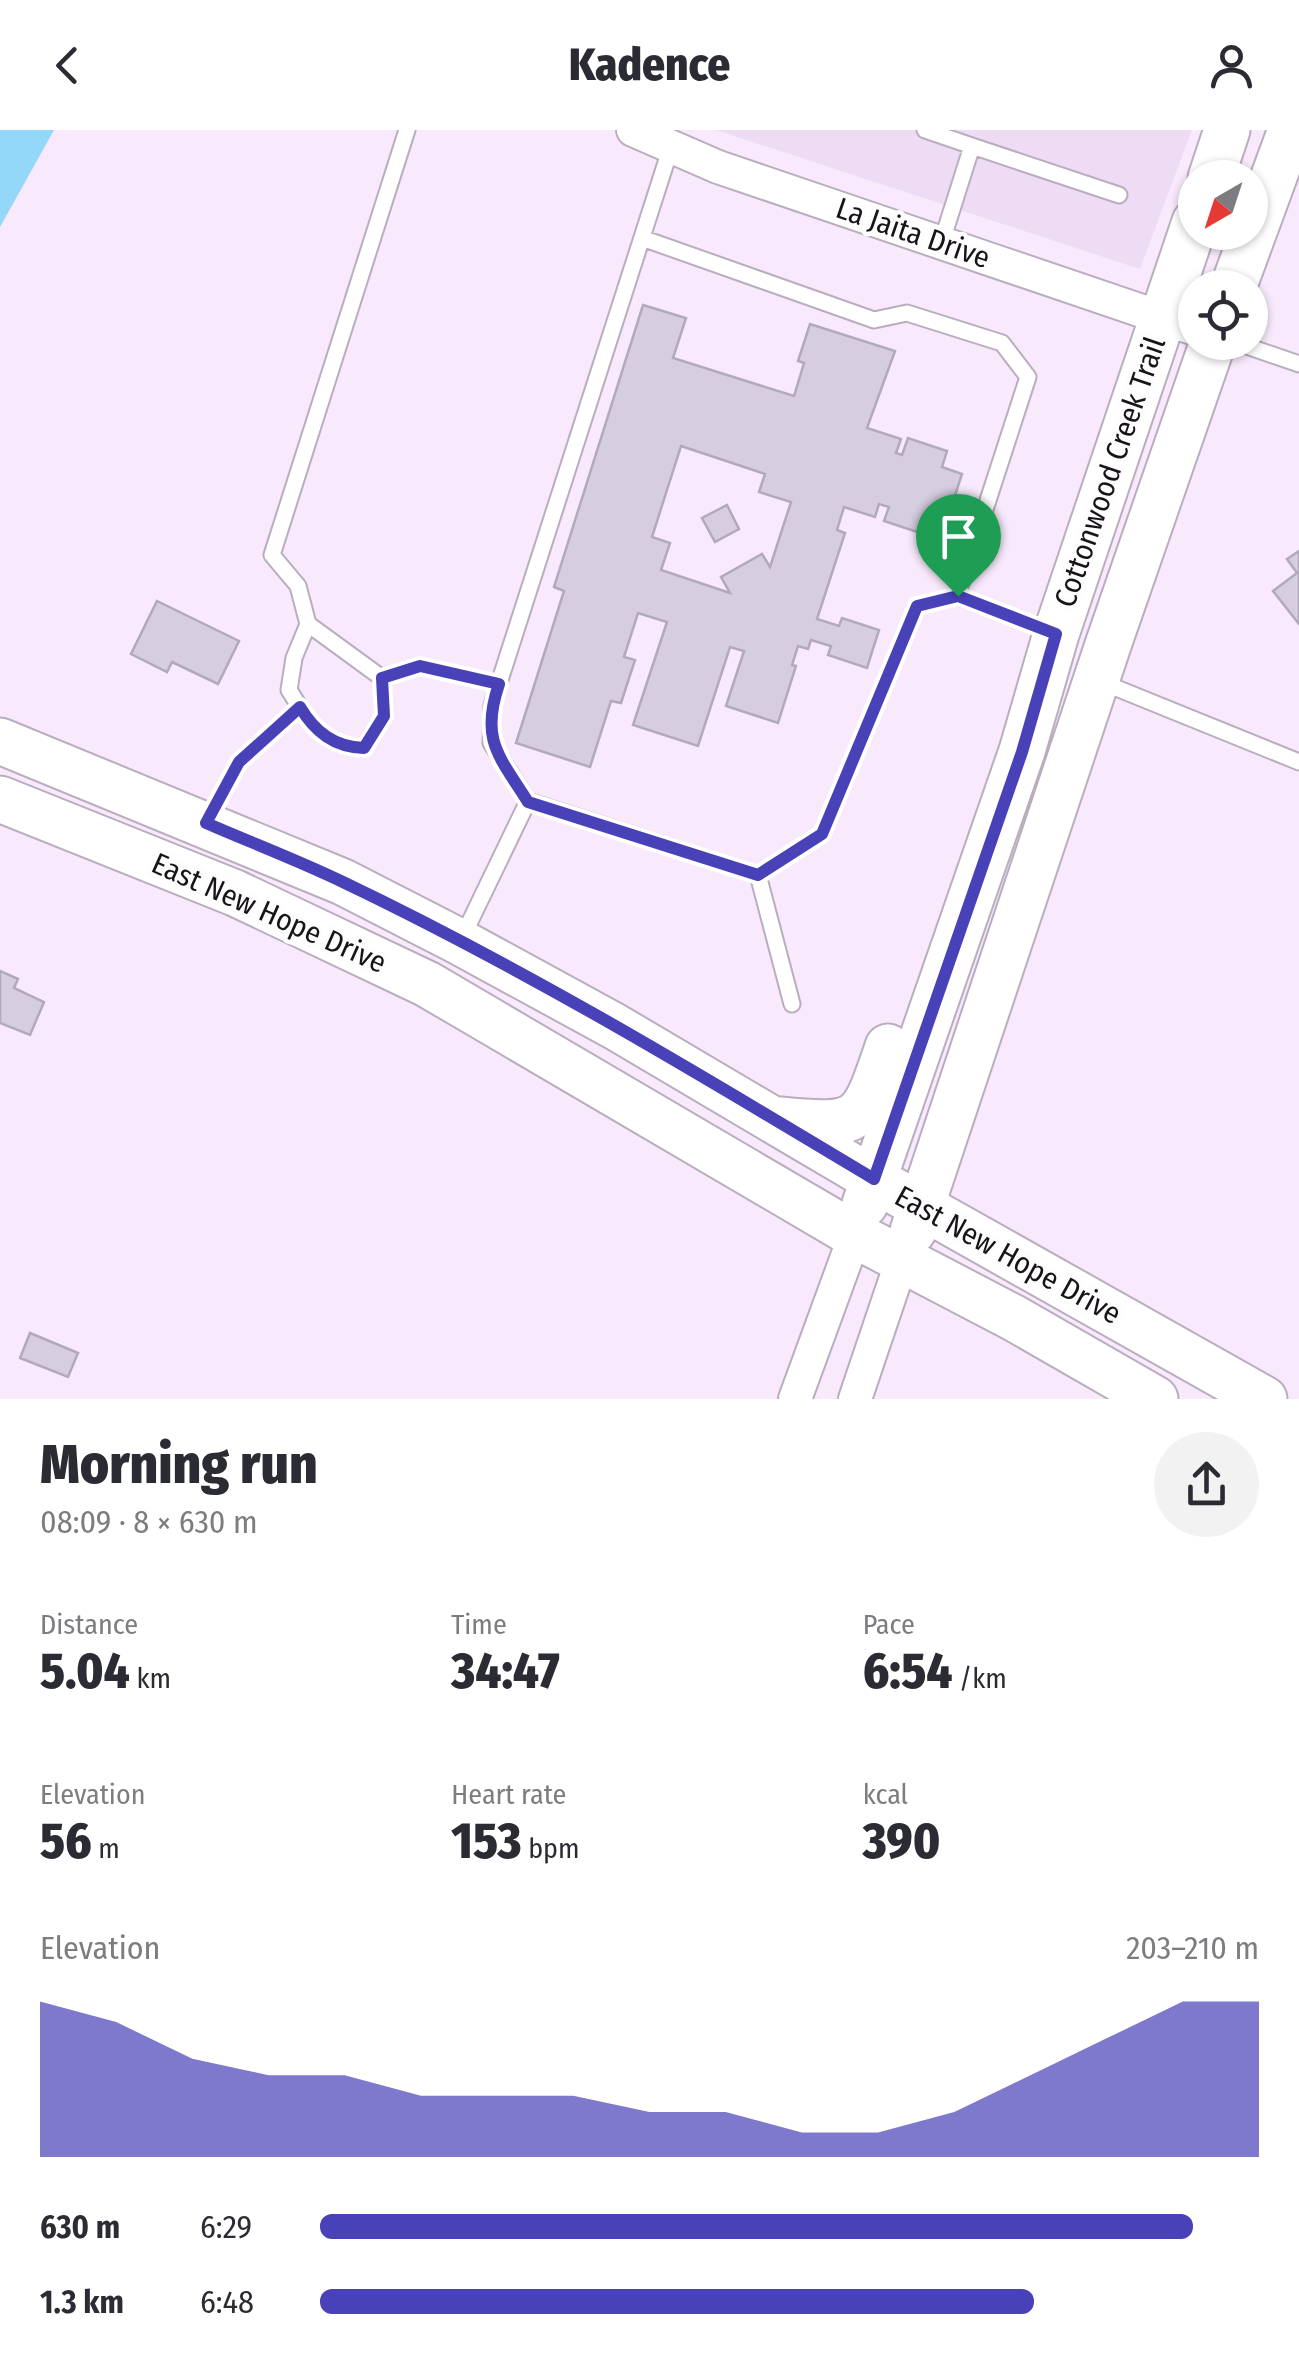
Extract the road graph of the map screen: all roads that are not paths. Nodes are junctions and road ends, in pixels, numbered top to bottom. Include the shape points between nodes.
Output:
1 (634, 130) edge
2 (925, 130) edge
3 (1227, 130) edge
4 (1292, 130) edge
5 (401, 133) edge
6 (972, 146) junction
7 (671, 147) junction
8 (1216, 160) edge
9 (1119, 195) dead end
10 (642, 238) junction
11 (941, 244) junction
12 (1240, 270) edge
13 (1178, 323) edge
14 (1268, 353) edge
15 (1207, 360) edge
16 (1299, 364) edge
17 (958, 596) junction
18 (308, 624) junction
19 (1056, 634) junction
20 (382, 678) junction
21 (1097, 680) junction
22 (499, 684) junction
23 (300, 707) junction
24 (0, 741) edge
25 (1022, 752) junction
26 (1299, 762) edge
27 (0, 799) edge
28 (528, 802) junction
29 (206, 823) junction
30 (758, 875) junction
31 (460, 942) junction
32 (792, 1004) dead end
33 (775, 1120) junction
34 (874, 1179) junction
35 (923, 1206) junction
36 (856, 1235) junction
37 (902, 1260) junction
38 (795, 1399) edge
39 (855, 1399) edge
40 (1155, 1399) edge
41 (1264, 1399) edge

1 - 7 street, La Jaita Drive
2 - 6 lane
3 - 8 street
4 - 12 street
5 - 18 lane via 272,555 298,586
6 - 9 lane
6 - 11 lane
7 - 10 lane
7 - 11 street, La Jaita Drive
10 - 17 lane via 874,320 907,313 1002,343 1028,377
10 - 22 lane
11 - 13 street, La Jaita Drive
13 - 19 street, Cottonwood Creek Trail
14 - 16 lane
15 - 21 street, Cottonwood Creek Trail
17 - 19 lane
17 - 30 lane via 917,606 822,834
18 - 20 lane
18 - 23 lane via 290,690
19 - 25 street, Cottonwood Creek Trail
20 - 22 lane via 420,666
20 - 23 lane via 384,716 364,748 340,747
21 - 26 lane
21 - 35 street, Cottonwood Creek Trail
22 - 28 lane via 491,743
23 - 29 lane via 239,762
24 - 29 street, East New Hope Drive
25 - 33 street via 966,830 870,1100 853,1119 832,1125
25 - 34 street, Cottonwood Creek Trail
27 - 36 street, East New Hope Drive via 235,894 428,984
28 - 30 lane
28 - 31 lane
29 - 31 street, East New Hope Drive via 344,882
30 - 32 lane
31 - 33 street, East New Hope Drive
33 - 34 street, East New Hope Drive
34 - 35 street, East New Hope Drive
34 - 36 street, Cottonwood Creek Trail
35 - 37 street, Cottonwood Creek Trail
35 - 41 street, East New Hope Drive
36 - 37 street, East New Hope Drive
36 - 38 street
37 - 39 street
37 - 40 street, East New Hope Drive

